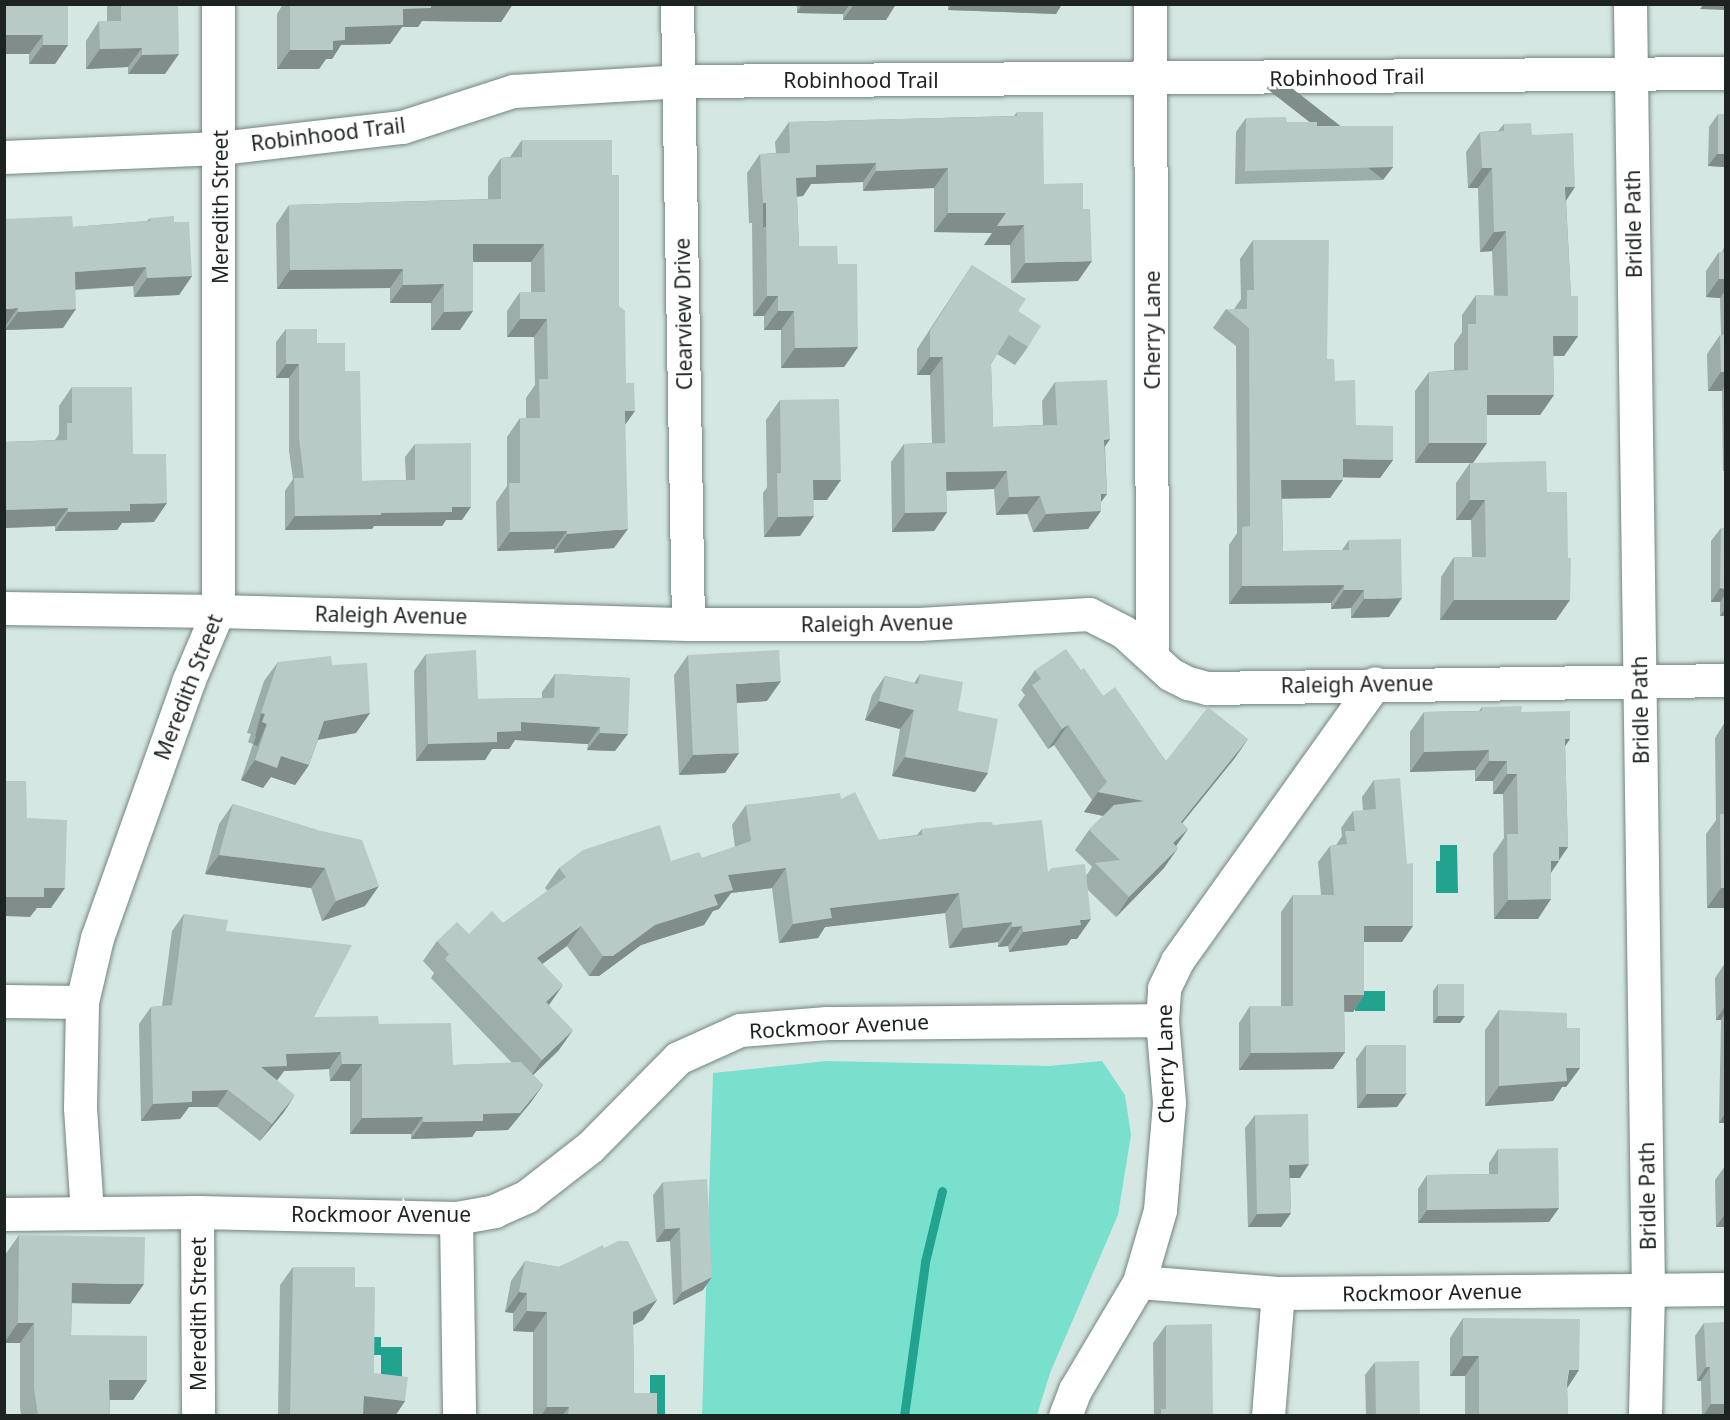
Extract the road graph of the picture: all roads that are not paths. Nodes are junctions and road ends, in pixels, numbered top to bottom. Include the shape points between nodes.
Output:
1 (218, 4) edge
2 (677, 4) edge
3 (1150, 4) edge
4 (1630, 4) edge
5 (1725, 73) edge
6 (1631, 75) junction
7 (1151, 79) junction
8 (679, 81) junction
9 (220, 148) junction
10 (4, 157) edge
11 (4, 608) edge
12 (218, 611) junction
13 (688, 624) junction
14 (1152, 656) junction
15 (1640, 680) junction
16 (1725, 680) edge
17 (1375, 683) junction
18 (4, 1001) edge
19 (82, 1002) junction
20 (1162, 1020) junction
21 (197, 1212) junction
22 (87, 1213) junction
23 (4, 1214) edge
24 (456, 1218) junction
25 (1139, 1282) junction
26 (1725, 1289) edge
27 (1648, 1290) junction
28 (1278, 1293) junction
29 (198, 1416) edge
30 (459, 1416) edge
31 (1065, 1416) edge
32 (1268, 1416) edge
33 (1645, 1416) edge

1 - 9 street, Meredith Street
2 - 8 street, Clearview Drive
3 - 7 street, Cherry Lane
4 - 6 street, Bridle Path
5 - 6 street, Robinhood Trail
6 - 7 street, Robinhood Trail
6 - 15 street, Bridle Path
7 - 8 street, Robinhood Trail
7 - 14 street, Cherry Lane
8 - 9 street, Robinhood Trail via 513,91 402,127
8 - 13 street, Clearview Drive
9 - 10 street, Robinhood Trail
9 - 12 street, Meredith Street
11 - 12 street, Raleigh Avenue
12 - 13 street, Raleigh Avenue
12 - 19 street, Meredith Street via 188,682 97,938
13 - 14 street, Raleigh Avenue via 919,624 1089,614 1124,632
14 - 17 street, Raleigh Avenue via 1170,674 1207,687
15 - 16 street, Raleigh Avenue
15 - 17 street, Raleigh Avenue
15 - 27 street, Bridle Path
17 - 20 street, Cherry Lane via 1177,961 1164,988
18 - 19 street
19 - 22 street, Meredith Street via 80,1108
20 - 24 street, Rockmoor Avenue via 827,1023 740,1030 678,1058 590,1147 527,1196 494,1211
20 - 25 street, Cherry Lane via 1169,1102 1160,1210
21 - 22 street, Rockmoor Avenue
21 - 24 street, Rockmoor Avenue
21 - 29 street, Meredith Street
22 - 23 street, Rockmoor Avenue
24 - 30 street
25 - 28 street, Rockmoor Avenue
25 - 31 street, Cherry Lane via 1075,1390
26 - 27 street, Rockmoor Avenue
27 - 28 street, Rockmoor Avenue
27 - 33 street, Bridle Path
28 - 32 street

